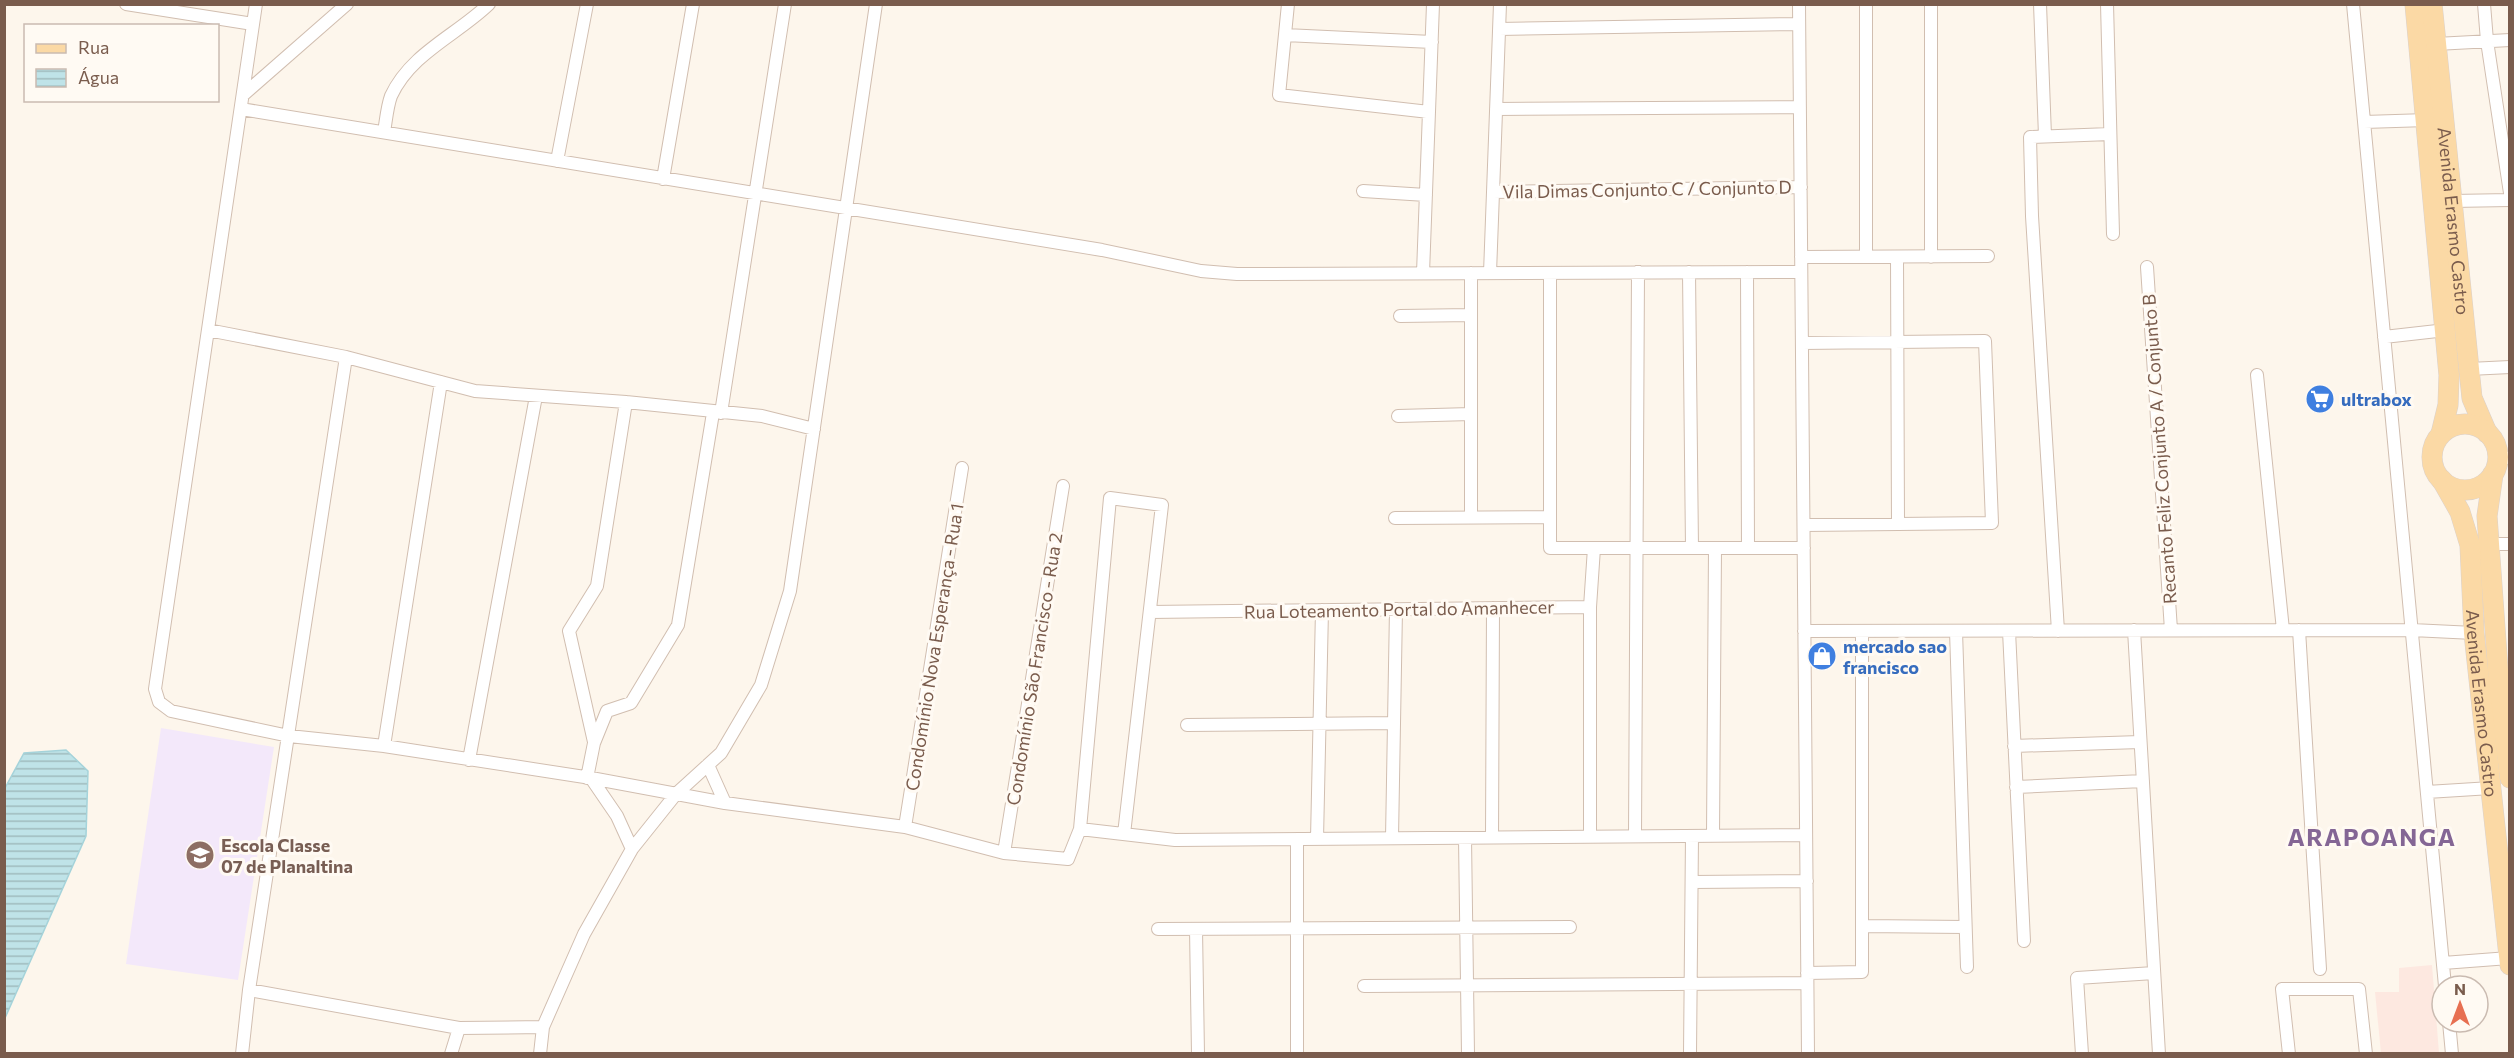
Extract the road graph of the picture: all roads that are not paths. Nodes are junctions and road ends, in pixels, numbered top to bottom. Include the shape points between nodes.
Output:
1 (126, 4) edge
2 (256, 4) edge
3 (347, 4) edge
4 (489, 4) edge
5 (587, 4) edge
6 (693, 4) edge
7 (785, 4) edge
8 (876, 4) edge
9 (1288, 4) edge
10 (1433, 4) edge
11 (1500, 4) edge
12 (1799, 4) edge
13 (1866, 4) edge
14 (1931, 4) edge
15 (2040, 4) edge
16 (2107, 4) edge
17 (2353, 4) edge
18 (2415, 4) edge
19 (2432, 4) edge
20 (2484, 4) edge
21 (253, 24) junction
22 (1799, 24) junction
23 (1499, 29) junction
24 (1285, 35) junction
25 (2510, 40) edge
26 (2487, 41) junction
27 (1432, 42) junction
28 (2436, 44) junction
29 (243, 95) junction
30 (1800, 107) junction
31 (241, 109) junction
32 (1496, 109) junction
33 (1429, 112) junction
34 (2427, 120) junction
35 (2364, 122) junction
36 (384, 132) junction
37 (2110, 134) junction
38 (2045, 136) junction
39 (557, 161) junction
40 (663, 179) junction
41 (1801, 187) junction
42 (1363, 191) dead end
43 (1493, 192) junction
44 (2510, 193) edge
45 (755, 194) junction
46 (1426, 195) junction
47 (2510, 200) edge
48 (2452, 201) junction
49 (846, 209) junction
50 (2113, 234) dead end
51 (1988, 256) dead end
52 (1802, 257) junction
53 (1866, 257) junction
54 (1897, 257) junction
55 (1931, 257) junction
56 (2147, 267) dead end
57 (1689, 272) junction
58 (1747, 272) junction
59 (1802, 272) junction
60 (1423, 273) junction
61 (1472, 273) junction
62 (1490, 273) junction
63 (1550, 273) junction
64 (1638, 273) junction
65 (1471, 315) junction
66 (1400, 316) dead end
67 (208, 330) junction
68 (2446, 330) junction
69 (2384, 338) junction
70 (1897, 342) junction
71 (1802, 343) junction
72 (346, 357) junction
73 (2510, 367) edge
74 (2469, 369) junction
75 (2257, 375) dead end
76 (441, 382) junction
77 (536, 396) junction
78 (626, 402) junction
79 (717, 413) junction
80 (1471, 414) junction
81 (1398, 416) dead end
82 (814, 429) junction
83 (2487, 433) junction
84 (2442, 434) junction
85 (2500, 463) edge
86 (962, 468) dead end
87 (2442, 480) junction
88 (1063, 486) dead end
89 (1471, 517) junction
90 (1550, 517) junction
91 (1395, 518) dead end
92 (1898, 524) junction
93 (1804, 525) junction
94 (2489, 544) junction
95 (2510, 544) edge
96 (1594, 548) junction
97 (1638, 548) junction
98 (1692, 548) junction
99 (1715, 548) junction
100 (1748, 548) junction
101 (1804, 548) junction
102 (1590, 607) junction
103 (1493, 608) junction
104 (1396, 609) junction
105 (1322, 610) junction
106 (1150, 612) junction
107 (2134, 630) junction
108 (2171, 630) junction
109 (2283, 630) junction
110 (2299, 630) junction
111 (2412, 630) junction
112 (1804, 631) junction
113 (1862, 631) junction
114 (1956, 631) junction
115 (2009, 631) junction
116 (2058, 631) junction
117 (2474, 633) junction
118 (2505, 697) edge
119 (1394, 723) junction
120 (1320, 724) junction
121 (1187, 725) dead end
122 (289, 736) junction
123 (2140, 742) junction
124 (594, 743) junction
125 (384, 746) junction
126 (2014, 746) junction
127 (469, 760) junction
128 (708, 765) junction
129 (589, 778) junction
130 (2510, 778) edge
131 (2143, 781) junction
132 (2016, 787) junction
133 (2491, 788) junction
134 (2427, 792) junction
135 (676, 794) junction
136 (725, 803) junction
137 (905, 827) junction
138 (1080, 829) junction
139 (1124, 834) junction
140 (1806, 835) junction
141 (1635, 836) junction
142 (1692, 836) junction
143 (1713, 836) junction
144 (1492, 837) junction
145 (1590, 837) junction
146 (1392, 838) junction
147 (1465, 838) junction
148 (1297, 839) junction
149 (1317, 839) junction
150 (632, 849) junction
151 (1004, 853) junction
152 (1807, 881) junction
153 (1692, 882) junction
154 (1862, 926) junction
155 (1466, 927) junction
156 (1570, 927) dead end
157 (1965, 927) junction
158 (1296, 928) junction
159 (1158, 929) dead end
160 (1196, 929) junction
161 (2024, 941) dead end
162 (2509, 958) edge
163 (2443, 963) junction
164 (2510, 965) edge
165 (1967, 967) dead end
166 (2320, 969) dead end
167 (2154, 973) junction
168 (2444, 974) edge
169 (1807, 978) junction
170 (1691, 984) junction
171 (1467, 985) junction
172 (1364, 986) dead end
173 (249, 990) junction
174 (543, 1027) junction
175 (459, 1028) junction
176 (2450, 1034) edge
177 (242, 1053) edge
178 (451, 1053) edge
179 (540, 1053) edge
180 (1198, 1053) edge
181 (1297, 1053) edge
182 (1467, 1053) edge
183 (1690, 1053) edge
184 (1808, 1053) edge
185 (2082, 1053) edge
186 (2159, 1053) edge
187 (2289, 1053) edge
188 (2366, 1053) edge
189 (2452, 1053) edge

1 - 21 street
2 - 21 street
3 - 29 street
4 - 36 street via 433,46 403,75 390,98
5 - 39 street
6 - 40 street
7 - 45 street
8 - 49 street
9 - 24 street
10 - 27 street
11 - 23 street
12 - 22 street
13 - 53 street
14 - 55 street
15 - 38 street
16 - 37 street
17 - 35 street
18 - 34 main road, Avenida Erasmo Castro
19 - 28 main road, Avenida Erasmo Castro
20 - 26 street
21 - 29 street
22 - 23 street
22 - 30 street
23 - 32 street
24 - 27 street
24 - 33 street via 1279,95
25 - 26 street
26 - 28 street
26 - 44 street
27 - 33 street
28 - 48 main road, Avenida Erasmo Castro
29 - 31 street
30 - 32 street
30 - 41 street
31 - 36 street
31 - 67 street
32 - 43 street
33 - 46 street
34 - 35 street
34 - 68 main road, Avenida Erasmo Castro
35 - 69 street
36 - 39 street
37 - 38 street
37 - 50 street
38 - 116 street via 2030,137
39 - 40 street
40 - 45 street
41 - 43 street, Vila Dimas Conjunto C / Conjunto D
41 - 52 street
42 - 46 street
43 - 62 street
45 - 49 street
45 - 79 street
46 - 60 street
47 - 48 street
48 - 74 main road, Avenida Erasmo Castro
49 - 60 street via 1237,274
49 - 82 street
51 - 55 street
52 - 53 street
52 - 59 street
53 - 54 street
54 - 55 street
54 - 70 street
56 - 108 street, Recanto Feliz Conjunto A / Conjunto B
57 - 58 street
57 - 64 street
57 - 98 street
58 - 59 street
58 - 100 street
59 - 71 street
60 - 61 street
61 - 62 street
61 - 65 street
62 - 63 street
63 - 64 street
63 - 90 street
64 - 97 street
65 - 66 street
65 - 80 street
67 - 72 street
67 - 122 street via 155,689 159,702 171,711
68 - 69 street
68 - 84 main road, Avenida Erasmo Castro via 2448,405
69 - 111 street
70 - 71 street
70 - 92 street
70 - 92 street via 1985,341 1992,523
71 - 93 street
72 - 76 street
72 - 122 street
73 - 74 street
74 - 83 main road, Avenida Erasmo Castro via 2472,398
75 - 109 street
76 - 77 street via 487,393
76 - 125 street
77 - 78 street
77 - 127 street
78 - 79 street
78 - 124 street via 597,586 569,631
79 - 82 street via 762,416
79 - 124 street via 678,625 631,703 607,711
80 - 81 street
80 - 89 street
82 - 128 street via 790,591 761,685 721,753
83 - 84 main road via 2464,424
83 - 85 main road
84 - 87 main road via 2434,444 2432,457
85 - 87 main road via 2476,488 2464,490
85 - 94 main road, Avenida Erasmo Castro via 2487,516
86 - 137 street, Condomínio Nova Esperança - Rua 1
87 - 117 main road, Avenida Erasmo Castro via 2460,512 2470,545
88 - 151 street, Condomínio São Francisco - Rua 2
89 - 90 street
89 - 91 street
90 - 96 street via 1550,549
92 - 93 street
93 - 101 street
94 - 95 street
94 - 118 main road, Avenida Erasmo Castro
96 - 97 street
96 - 102 street
97 - 98 street
97 - 141 street
98 - 99 street
99 - 100 street
99 - 143 street
100 - 101 street
101 - 112 street
102 - 103 street, Rua Loteamento Portal do Amanhecer
102 - 145 street
103 - 104 street, Rua Loteamento Portal do Amanhecer
103 - 144 street
104 - 105 street, Rua Loteamento Portal do Amanhecer
104 - 119 street
105 - 106 street, Rua Loteamento Portal do Amanhecer
105 - 120 street
106 - 138 street via 1162,505 1110,498
106 - 139 street
107 - 108 street
107 - 116 street
107 - 123 street
108 - 109 street
109 - 110 street
110 - 111 street
110 - 166 street
111 - 117 street
111 - 134 street
112 - 113 street
112 - 140 street
113 - 114 street
113 - 154 street
114 - 115 street
114 - 157 street
115 - 116 street
115 - 126 street
117 - 133 main road, Avenida Erasmo Castro
118 - 130 main road, Avenida Erasmo Castro
119 - 120 street
119 - 146 street
120 - 121 street
120 - 149 street
122 - 125 street
122 - 173 street
123 - 126 street
123 - 131 street
124 - 129 street
125 - 127 street
126 - 132 street
127 - 129 street
128 - 135 street
128 - 136 street
129 - 135 street
129 - 150 street via 617,816
131 - 132 street
131 - 167 street
132 - 161 street
133 - 134 street
133 - 162 main road, Avenida Erasmo Castro
134 - 163 street
135 - 136 street
135 - 150 street
136 - 137 street
137 - 151 street
138 - 139 street
138 - 151 street via 1068,859
139 - 148 street via 1174,840
140 - 143 street
140 - 152 street
141 - 142 street
141 - 145 street
142 - 143 street
142 - 153 street
144 - 145 street
144 - 147 street
146 - 147 street
146 - 149 street
147 - 155 street
148 - 149 street
148 - 158 street
150 - 174 street via 584,934
152 - 153 street
152 - 169 street
153 - 170 street
154 - 157 street
154 - 169 street via 1862,972
155 - 156 street
155 - 158 street
155 - 171 street
157 - 165 street
158 - 160 street
158 - 181 street
159 - 160 street
160 - 180 street
162 - 163 street
162 - 164 main road, Avenida Erasmo Castro
163 - 168 street
167 - 185 street via 2077,978
167 - 186 street
169 - 170 street
169 - 184 street
170 - 171 street
170 - 183 street
171 - 172 street
171 - 182 street
173 - 175 street
173 - 177 street
174 - 175 street
174 - 179 street
175 - 178 street
176 - 189 street
187 - 188 street via 2282,989 2359,989

